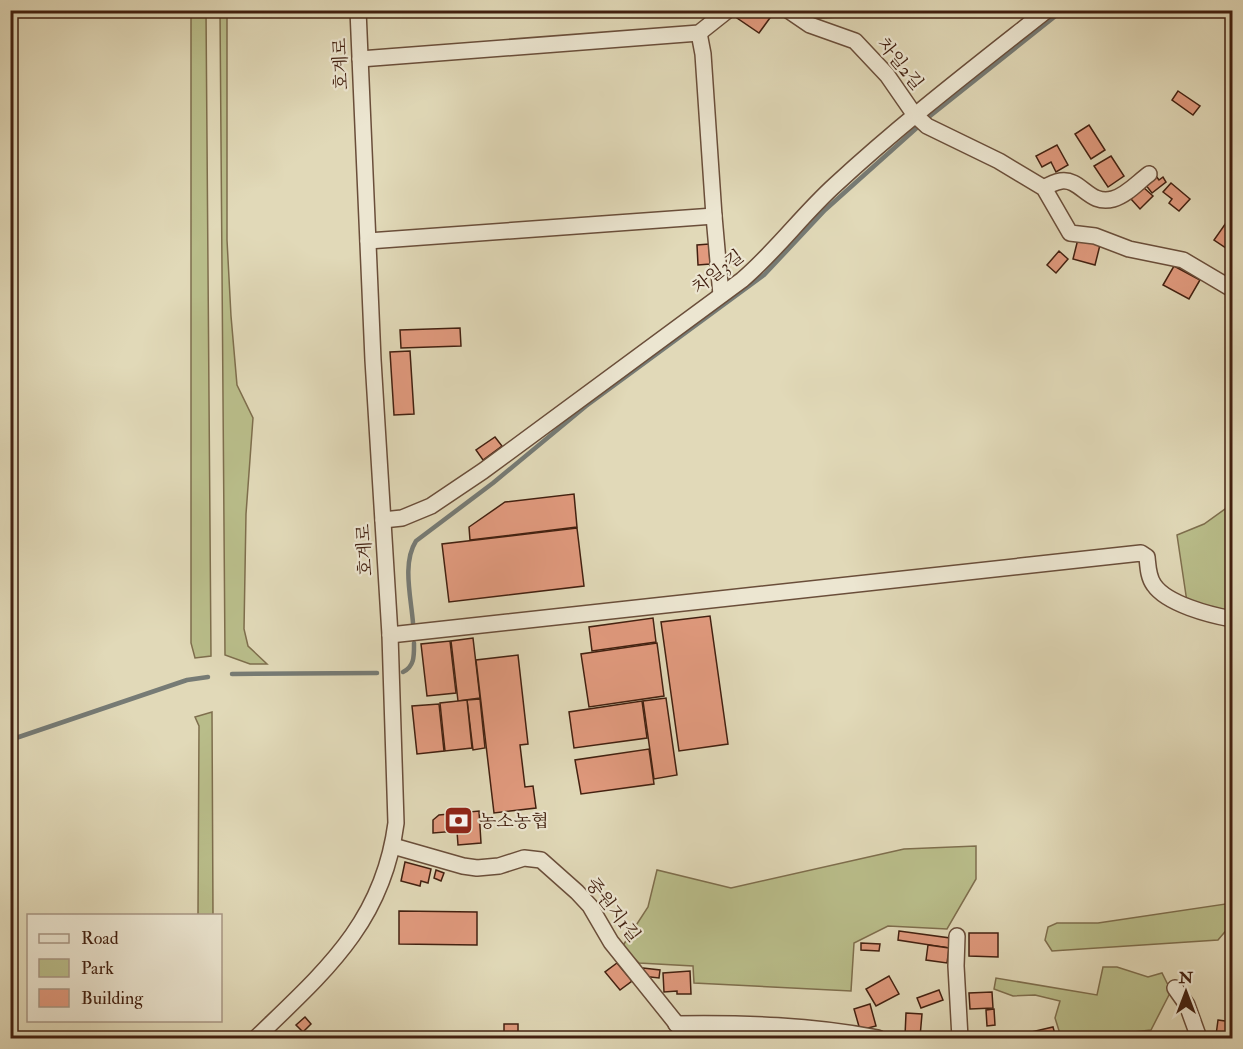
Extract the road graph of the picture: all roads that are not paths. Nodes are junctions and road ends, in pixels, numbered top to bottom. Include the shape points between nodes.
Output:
1 (358, 10) edge
2 (728, 10) edge
3 (788, 10) edge
4 (1047, 10) edge
5 (699, 33) junction
6 (360, 59) junction
7 (914, 114) junction
8 (1149, 174) dead end
9 (1044, 188) junction
10 (714, 216) junction
11 (368, 241) junction
12 (1233, 289) edge
13 (721, 295) junction
14 (383, 520) junction
15 (1233, 619) edge
16 (390, 636) junction
17 (393, 846) junction
18 (957, 936) dead end
19 (1175, 988) dead end
20 (676, 1024) junction
21 (256, 1038) edge
22 (688, 1038) edge
23 (878, 1038) edge
24 (960, 1038) edge
25 (1199, 1038) edge

1 - 6 street, 호계로
2 - 5 street
3 - 7 street, 차일2길 via 810,26 855,41 887,75
4 - 7 street, 차일3길
5 - 6 street
5 - 10 street
6 - 11 street, 호계로
7 - 9 street, 차일2길 via 927,126
7 - 13 street, 차일3길 via 817,202 759,266
8 - 9 street via 1108,200 1090,195 1069,181
9 - 12 street via 1070,233 1183,260
10 - 11 street
10 - 13 street
11 - 14 street, 호계로
13 - 14 street, 차일3길 via 431,506
14 - 16 street, 호계로
15 - 16 street via 1189,608 1158,590 1141,553
16 - 17 street, 호계로 via 396,783
17 - 20 street, 중원지1길 via 477,868 524,858 541,860 590,906 611,942
17 - 21 street, 호계로 via 383,879 354,935 325,971
18 - 24 street
19 - 25 street via 1187,1005
20 - 22 street, 중원지1길
20 - 23 street via 782,1025

